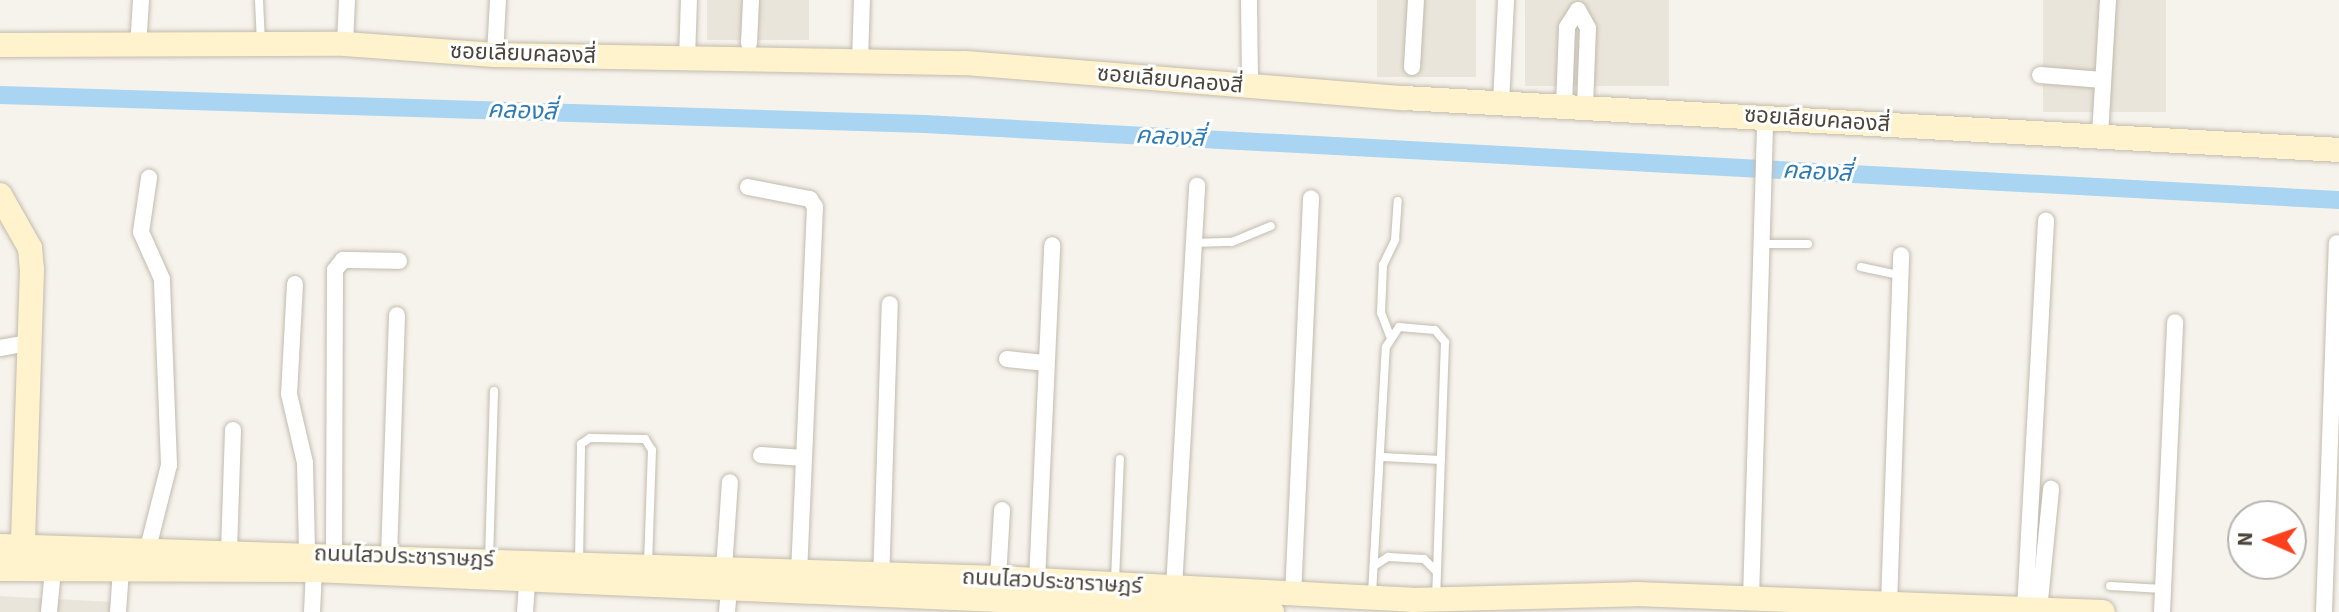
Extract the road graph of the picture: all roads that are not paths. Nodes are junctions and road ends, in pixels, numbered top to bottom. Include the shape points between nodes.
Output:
1 (141, 0) edge
2 (259, 0) edge
3 (347, 0) edge
4 (498, 0) edge
5 (689, 0) edge
6 (751, 0) edge
7 (862, 0) edge
8 (1249, 0) edge
9 (1416, 0) edge
10 (1506, 0) edge
11 (2108, 0) edge
12 (1579, 5) edge
13 (749, 43) dead end
14 (261, 44) junction
15 (345, 44) junction
16 (0, 45) edge
17 (138, 48) junction
18 (495, 55) junction
19 (687, 59) junction
20 (860, 62) junction
21 (1412, 67) dead end
22 (2040, 75) dead end
23 (2103, 80) junction
24 (1250, 87) junction
25 (1501, 103) junction
26 (1574, 107) junction
27 (1764, 126) junction
28 (2100, 135) junction
29 (2339, 150) edge
30 (149, 178) dead end
31 (1197, 186) dead end
32 (748, 187) dead end
33 (0, 195) edge
34 (1311, 198) dead end
35 (1398, 201) dead end
36 (2046, 221) dead end
37 (1271, 226) dead end
38 (1194, 243) junction
39 (2337, 243) edge
40 (1758, 244) junction
41 (1808, 244) dead end
42 (1052, 245) dead end
43 (1901, 255) dead end
44 (399, 261) dead end
45 (1861, 267) dead end
46 (1900, 275) junction
47 (295, 284) dead end
48 (890, 304) dead end
49 (397, 315) dead end
50 (2175, 322) dead end
51 (1390, 336) junction
52 (29, 343) junction
53 (0, 348) edge
54 (1007, 359) dead end
55 (1044, 363) junction
56 (494, 391) dead end
57 (233, 430) dead end
58 (761, 455) dead end
59 (1382, 457) junction
60 (804, 458) junction
61 (1120, 459) dead end
62 (1441, 460) junction
63 (730, 482) dead end
64 (2051, 489) dead end
65 (1002, 510) dead end
66 (12, 546) edge
67 (148, 548) junction
68 (229, 551) junction
69 (334, 555) junction
70 (389, 557) junction
71 (489, 560) junction
72 (311, 562) junction
73 (579, 563) junction
74 (648, 566) junction
75 (1373, 567) junction
76 (0, 569) edge
77 (53, 570) junction
78 (121, 570) junction
79 (799, 571) junction
80 (998, 578) junction
81 (527, 580) junction
82 (1037, 581) junction
83 (1436, 583) junction
84 (1115, 586) junction
85 (2110, 586) dead end
86 (2163, 589) junction
87 (727, 590) edge
88 (877, 596) edge
89 (1293, 596) junction
90 (1372, 598) junction
91 (1751, 599) junction
92 (1172, 603) edge
93 (1889, 604) junction
94 (952, 605) edge
95 (1021, 606) edge
96 (2032, 610) junction
97 (49, 612) edge
98 (118, 612) edge
99 (312, 612) edge
100 (525, 612) edge
101 (1272, 612) edge
102 (2103, 612) edge
103 (2162, 612) edge
104 (2324, 612) edge

1 - 17 street
2 - 14 lane
3 - 15 street
4 - 18 street
5 - 19 street
6 - 13 street
7 - 20 street
8 - 24 street
9 - 21 street
10 - 25 street
11 - 23 street
12 - 26 street via 1588,28
14 - 15 main road, ซอยเลียบคลองสี่
14 - 17 main road, ซอยเลียบคลองสี่
15 - 18 main road, ซอยเลียบคลองสี่
16 - 17 main road, ซอยเลียบคลองสี่
18 - 19 main road, ซอยเลียบคลองสี่
19 - 20 main road, ซอยเลียบคลองสี่
20 - 24 main road, ซอยเลียบคลองสี่
22 - 23 street
23 - 28 street
24 - 25 main road, ซอยเลียบคลองสี่
25 - 26 main road, ซอยเลียบคลองสี่
26 - 27 main road, ซอยเลียบคลองสี่
27 - 28 main road, ซอยเลียบคลองสี่
27 - 40 street
28 - 29 main road, ซอยเลียบคลองสี่
30 - 67 street via 141,232 162,279 169,465
31 - 38 street
32 - 60 street via 814,205
33 - 52 main road via 30,248
34 - 89 street
35 - 51 lane via 1395,240 1383,265 1381,313
36 - 96 street
37 - 38 lane via 1232,242
38 - 92 street
39 - 104 street
40 - 41 lane
40 - 91 street
42 - 55 street
43 - 46 street
44 - 69 street via 343,260 335,270
45 - 46 lane
46 - 93 street
47 - 72 street via 289,394 305,463
48 - 88 street
49 - 70 street
50 - 86 street
51 - 59 lane
51 - 62 lane via 1399,327 1443,337
52 - 53 street
52 - 66 main road
54 - 55 street
55 - 82 street
56 - 71 lane
57 - 68 street
58 - 60 street
59 - 62 lane
59 - 75 lane
60 - 79 street
61 - 84 lane
62 - 83 lane
63 - 87 street
64 - 96 street
65 - 80 street
66 - 67 main road, ถนนไสวประชาราษฎร์
67 - 68 main road, ถนนไสวประชาราษฎร์
68 - 72 main road, ถนนไสวประชาราษฎร์
69 - 70 main road, ถนนไสวประชาราษฎร์
69 - 72 main road, ถนนไสวประชาราษฎร์
70 - 71 main road, ถนนไสวประชาราษฎร์
71 - 73 main road, ถนนไสวประชาราษฎร์
72 - 78 main road, ถนนไสวประชาราษฎร์
72 - 81 main road, ถนนไสวประชาราษฎร์
72 - 99 street
73 - 74 main road, ถนนไสวประชาราษฎร์
73 - 74 lane via 581,444 590,438 645,439 652,450
74 - 87 main road, ถนนไสวประชาราษฎร์
75 - 83 lane via 1388,557 1424,559
75 - 90 lane
76 - 77 main road, ถนนไสวประชาราษฎร์
77 - 78 main road, ถนนไสวประชาราษฎร์
77 - 97 street
78 - 98 street
79 - 87 main road, ถนนไสวประชาราษฎร์
79 - 88 main road, ถนนไสวประชาราษฎร์
80 - 82 main road, ถนนไสวประชาราษฎร์
80 - 88 main road, ถนนไสวประชาราษฎร์
81 - 87 main road, ถนนไสวประชาราษฎร์
81 - 100 street
82 - 84 main road, ถนนไสวประชาราษฎร์
83 - 90 main road, ถนนไสวประชาราษฎร์
83 - 91 main road, ถนนไสวประชาราษฎร์
84 - 92 main road, ถนนไสวประชาราษฎร์
85 - 86 lane
86 - 103 street
87 - 88 main road, ถนนไสวประชาราษฎร์
88 - 94 main road, ถนนไสวประชาราษฎร์
89 - 90 main road, ถนนไสวประชาราษฎร์
89 - 92 main road, ถนนไสวประชาราษฎร์
91 - 93 main road, ถนนไสวประชาราษฎร์
92 - 95 main road, ถนนไสวประชาราษฎร์
92 - 101 main road, ถนนไสวประชาราษฎร์
93 - 96 main road, ถนนไสวประชาราษฎร์
94 - 95 main road, ถนนไสวประชาราษฎร์
96 - 102 main road, ถนนไสวประชาราษฎร์

